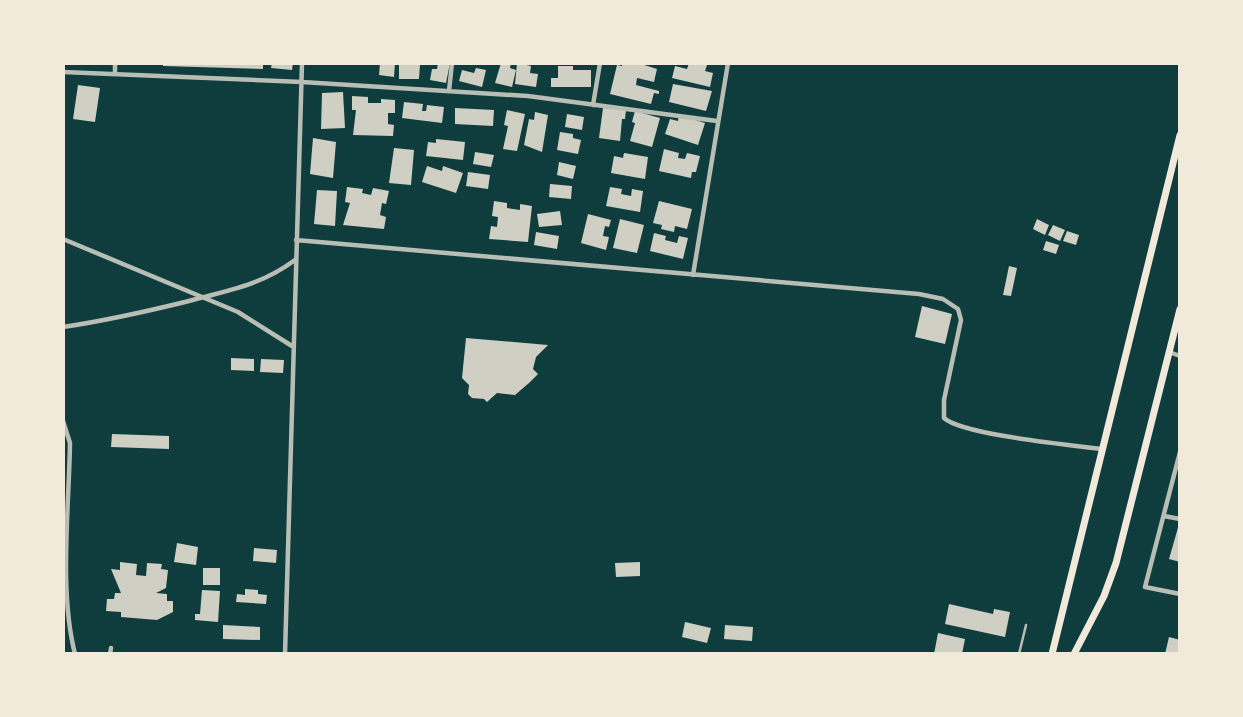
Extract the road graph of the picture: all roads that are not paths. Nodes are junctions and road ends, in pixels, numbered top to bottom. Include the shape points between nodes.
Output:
1 (115, 63) edge
2 (302, 63) edge
3 (452, 63) edge
4 (600, 63) edge
5 (727, 63) edge
6 (63, 72) edge
7 (115, 74) junction
8 (302, 82) junction
9 (449, 91) junction
10 (593, 105) junction
11 (716, 121) junction
12 (1180, 135) edge
13 (63, 239) edge
14 (296, 240) junction
15 (295, 260) junction
16 (692, 275) junction
17 (203, 297) junction
18 (1180, 309) edge
19 (63, 327) edge
20 (292, 346) junction
21 (1169, 352) junction
22 (1180, 356) edge
23 (63, 421) edge
24 (1102, 449) junction
25 (1180, 452) edge
26 (1164, 516) junction
27 (1180, 519) edge
28 (1180, 594) edge
29 (1026, 625) dead end
30 (75, 654) edge
31 (285, 654) edge
32 (1019, 654) edge
33 (1052, 654) edge
34 (1074, 654) edge

1 - 7 street
2 - 8 street
3 - 9 street
4 - 10 street
5 - 11 street
6 - 7 street
7 - 8 street
8 - 9 street
8 - 14 street
9 - 10 street
10 - 11 street
11 - 16 street
12 - 24 main road
13 - 17 street
14 - 15 street
14 - 16 street
15 - 17 street via 250,286
15 - 20 street
16 - 24 street via 943,299 958,309 961,320 944,418 951,424 994,433
17 - 19 street
17 - 20 street via 238,312
18 - 21 main road
20 - 31 street
21 - 22 street
21 - 34 main road via 1116,564
23 - 30 street via 71,443 67,597
24 - 33 main road
25 - 26 street
26 - 27 street
26 - 28 street via 1145,587
29 - 32 lane

